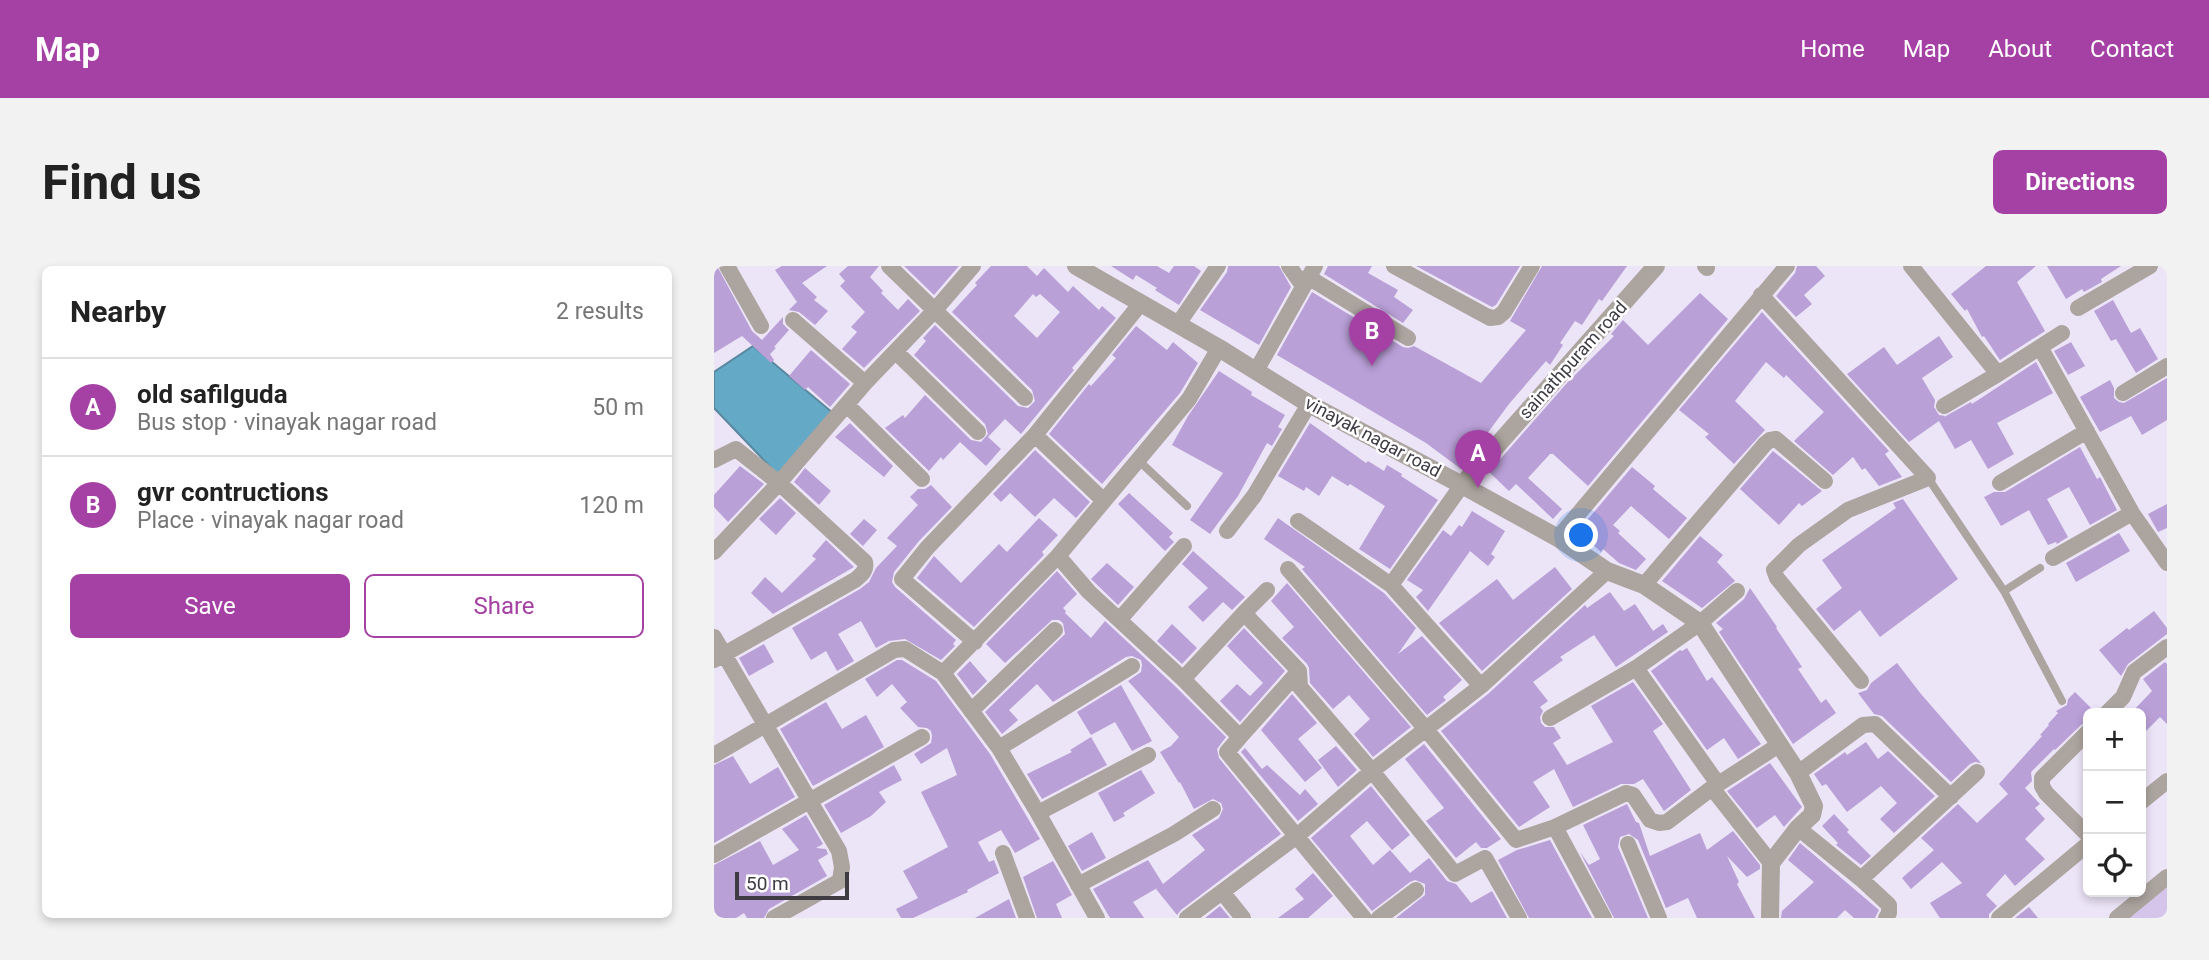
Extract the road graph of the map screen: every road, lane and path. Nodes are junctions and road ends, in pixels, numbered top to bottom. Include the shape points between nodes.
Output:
1 (727, 266) edge
2 (889, 266) edge
3 (973, 266) edge
4 (1076, 266) edge
5 (1219, 266) edge
6 (1289, 266) edge
7 (1394, 266) edge
8 (1429, 266) edge
9 (1532, 266) edge
10 (1656, 266) edge
11 (1787, 266) edge
12 (1911, 266) edge
13 (2150, 266) edge
14 (1309, 276) edge
15 (1421, 281) junction
16 (1761, 295) junction
17 (1141, 303) junction
18 (2078, 308) dead end
19 (935, 310) junction
20 (793, 320) dead end
21 (1178, 324) junction
22 (761, 326) dead end
23 (2062, 333) dead end
24 (1408, 338) dead end
25 (2040, 347) junction
26 (1219, 348) junction
27 (896, 352) junction
28 (2167, 366) edge
29 (1256, 372) junction
30 (1998, 374) junction
31 (865, 383) junction
32 (2123, 393) dead end
33 (1025, 398) dead end
34 (1309, 404) junction
35 (847, 405) junction
36 (1944, 406) dead end
37 (2087, 431) junction
38 (978, 432) dead end
39 (1035, 435) junction
40 (714, 460) edge
41 (1138, 460) junction
42 (1928, 478) junction
43 (922, 479) dead end
44 (1825, 481) dead end
45 (779, 483) junction
46 (2000, 483) dead end
47 (1462, 485) junction
48 (1103, 500) junction
49 (1187, 506) dead end
50 (2132, 513) junction
51 (1298, 521) dead end
52 (1227, 531) dead end
53 (1558, 538) junction
54 (1184, 546) dead end
55 (714, 552) edge
56 (1058, 556) junction
57 (2046, 563) joint
58 (2167, 563) edge
59 (1288, 569) dead end
60 (1607, 571) junction
61 (1391, 585) junction
62 (1644, 585) junction
63 (1267, 590) dead end
64 (2004, 590) junction
65 (1737, 591) dead end
66 (1244, 613) junction
67 (1120, 619) junction
68 (1700, 623) junction
69 (1055, 631) dead end
70 (714, 637) edge
71 (975, 642) junction
72 (2167, 647) edge
73 (719, 657) edge
74 (1132, 666) dead end
75 (1636, 668) junction
76 (1299, 671) junction
77 (943, 673) junction
78 (1183, 679) junction
79 (1861, 681) dead end
80 (1481, 686) junction
81 (2062, 701) dead end
82 (2112, 708) edge
83 (971, 711) junction
84 (1550, 718) dead end
85 (766, 725) junction
86 (1425, 728) junction
87 (922, 737) dead end
88 (1240, 737) junction
89 (2083, 737) edge
90 (1779, 745) junction
91 (999, 748) junction
92 (714, 755) edge
93 (1148, 755) dead end
94 (1372, 771) junction
95 (1798, 772) junction
96 (1977, 772) dead end
97 (2167, 780) edge
98 (1715, 786) junction
99 (1951, 797) junction
100 (2146, 798) edge
101 (809, 799) junction
102 (1213, 809) dead end
103 (1038, 813) junction
104 (1555, 827) junction
105 (1798, 828) junction
106 (2087, 834) edge
107 (1297, 836) junction
108 (1628, 844) dead end
109 (2083, 848) edge
110 (1003, 853) dead end
111 (714, 855) edge
112 (1771, 863) junction
113 (2167, 877) edge
114 (1861, 879) junction
115 (1078, 884) junction
116 (1416, 891) dead end
117 (1223, 893) junction
118 (1360, 913) edge
119 (774, 918) edge
120 (1027, 918) edge
121 (1097, 918) edge
122 (1187, 918) edge
123 (1243, 918) edge
124 (1342, 918) edge
125 (1379, 918) edge
126 (1519, 918) edge
127 (1604, 918) edge
128 (1659, 918) edge
129 (1770, 918) edge
130 (1886, 918) edge
131 (1999, 918) edge
132 (2117, 918) edge

1 - 22 street
2 - 19 street
3 - 19 street
4 - 17 street, vinayak nagar road
5 - 21 street
6 - 14 street
7 - 15 street
8 - 15 street
9 - 15 street via 1498,317 1490,318
10 - 47 street, sainathpuram road
11 - 16 street
12 - 30 street
13 - 18 street
14 - 24 street
14 - 29 street
16 - 42 street
16 - 53 street
17 - 21 street, vinayak nagar road
17 - 39 street
19 - 27 street
19 - 33 street
20 - 31 street
21 - 26 street, vinayak nagar road
23 - 25 street
25 - 30 street
25 - 37 street
26 - 29 street, vinayak nagar road
26 - 41 street via 1189,399
27 - 31 street
27 - 38 street
28 - 32 street
29 - 34 street, vinayak nagar road
30 - 36 street
31 - 35 street
34 - 47 street, vinayak nagar road
34 - 52 street via 1254,496
35 - 43 street
35 - 45 street
37 - 46 street
37 - 50 street
39 - 48 street
39 - 71 street via 902,579
40 - 45 street via 736,449
41 - 48 street
41 - 49 lane
42 - 64 lane
42 - 79 street via 1847,510 1774,570
44 - 62 street via 1776,439 1770,440
45 - 55 street
45 - 73 street via 866,566 855,580
47 - 53 street, vinayak nagar road
47 - 61 street
48 - 56 street
50 - 57 street
50 - 58 street
51 - 61 street
53 - 60 street, vinayak nagar road
54 - 67 street
56 - 67 street
56 - 71 street
57 - 64 lane
59 - 86 street
60 - 62 street, vinayak nagar road
60 - 80 street
61 - 80 street
62 - 68 street, vinayak nagar road
63 - 66 street
64 - 81 lane
65 - 68 street
66 - 76 street
66 - 78 street
67 - 78 street
68 - 75 street
68 - 90 street, vinayak nagar road
69 - 83 street
70 - 73 street
71 - 77 street
72 - 82 street via 2134,672 2123,697
73 - 85 street
74 - 91 street
75 - 84 street
75 - 98 street
76 - 88 street
76 - 94 street via 1300,687
77 - 83 street
77 - 85 street via 905,649 894,650
78 - 88 street
80 - 86 street
83 - 91 street
85 - 92 street
85 - 101 street
86 - 94 street
86 - 104 street via 1516,840
87 - 101 street
88 - 107 street via 1227,752
89 - 106 street via 2042,778 2042,786
90 - 95 street, vinayak nagar road
90 - 98 street
91 - 103 street
93 - 103 street
94 - 107 street
94 - 126 street via 1455,874 1485,858
95 - 99 street via 1863,725 1875,724
95 - 105 street, vinayak nagar road via 1814,806 1812,815
96 - 99 street
97 - 100 street
98 - 104 street via 1667,822 1650,821 1633,794 1626,793
98 - 112 street
99 - 114 street
101 - 111 street
101 - 119 street via 839,851 842,875 840,881
102 - 115 street
103 - 115 street
104 - 127 street
105 - 112 street, vinayak nagar road
105 - 114 street
107 - 117 street
107 - 118 street
108 - 128 street
109 - 131 street
110 - 120 street
112 - 129 street
113 - 132 street
114 - 130 street via 1889,905
115 - 121 street
116 - 125 street
117 - 122 street
117 - 123 street
118 - 124 street

